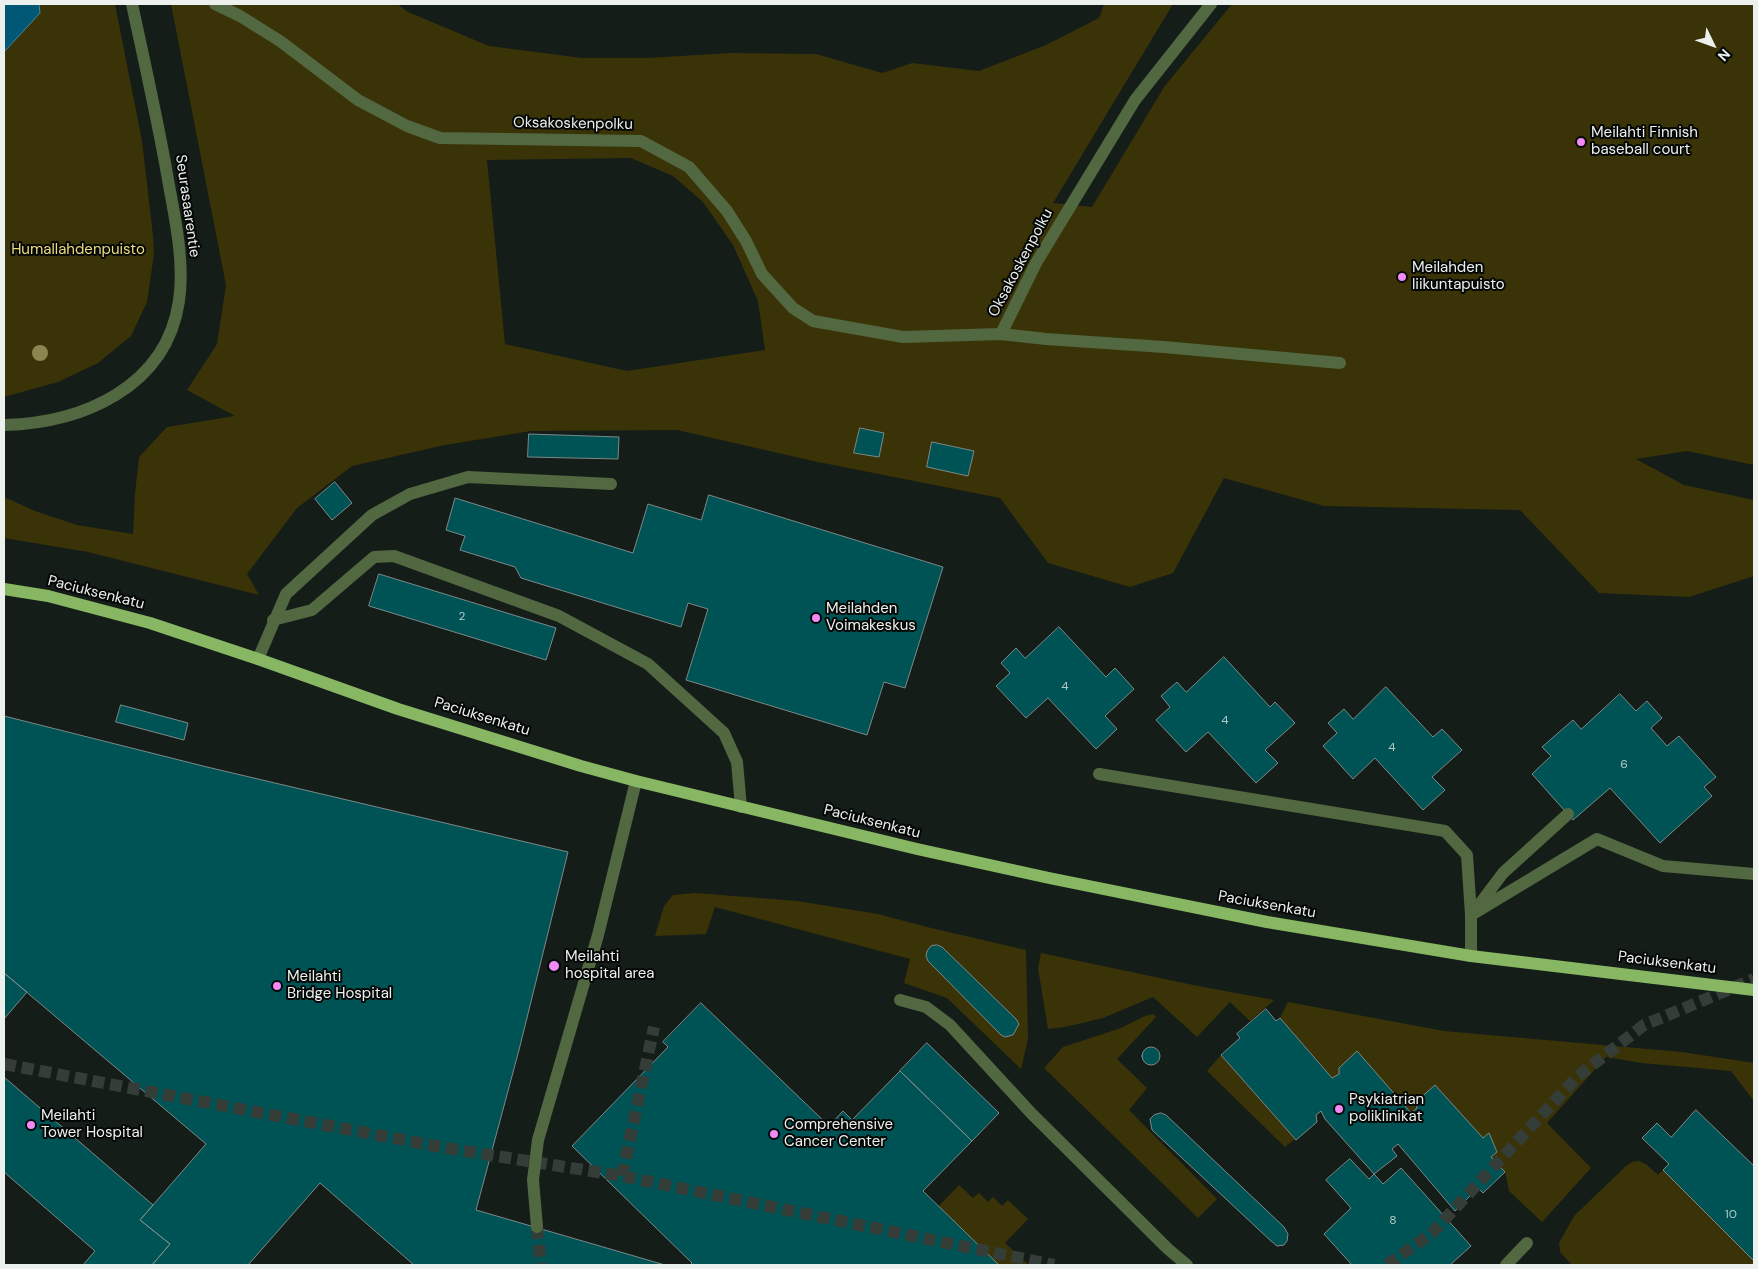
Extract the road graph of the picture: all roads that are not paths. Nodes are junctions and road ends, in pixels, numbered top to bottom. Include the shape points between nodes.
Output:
1 (132, 4) edge
2 (215, 4) edge
3 (1212, 4) edge
4 (1001, 334) junction
5 (1340, 363) dead end
6 (4, 425) edge
7 (611, 484) dead end
8 (4, 589) edge
9 (273, 620) junction
10 (258, 658) junction
11 (1099, 774) dead end
12 (636, 781) junction
13 (741, 807) junction
14 (1568, 814) dead end
15 (1754, 874) edge
16 (1471, 915) junction
17 (1471, 956) junction
18 (1754, 990) edge
19 (900, 1000) dead end
20 (537, 1227) tunnel mouth
21 (1527, 1243) dead end
22 (1187, 1265) edge
23 (1506, 1265) edge

1 - 6 street, Seurasaarentie via 178,235 179,302 170,334 156,360 143,374 128,388 95,407 56,420
2 - 4 street, Oksakoskenpolku via 280,41 358,100 407,126 440,138 642,141 689,167 728,211 762,274 793,308 813,321 903,337
3 - 4 street, Oksakoskenpolku via 1135,100 1036,263
4 - 5 street
7 - 9 street via 468,478 410,494 372,515 293,587
8 - 10 main road, Paciuksenkatu via 48,596 150,623
9 - 10 street
9 - 13 street via 312,610 374,557 394,556 560,616 648,664 724,733 737,762
10 - 12 main road, Paciuksenkatu via 398,708
11 - 16 street via 1445,831 1467,855
12 - 13 main road, Paciuksenkatu
12 - 20 street via 598,935 538,1140 532,1180
13 - 17 main road, Paciuksenkatu via 918,849 1190,907
14 - 16 street via 1503,873
15 - 16 street via 1663,866 1596,839
16 - 17 street
17 - 18 main road, Paciuksenkatu
19 - 22 street via 926,1007 950,1025 1031,1113
21 - 23 street

